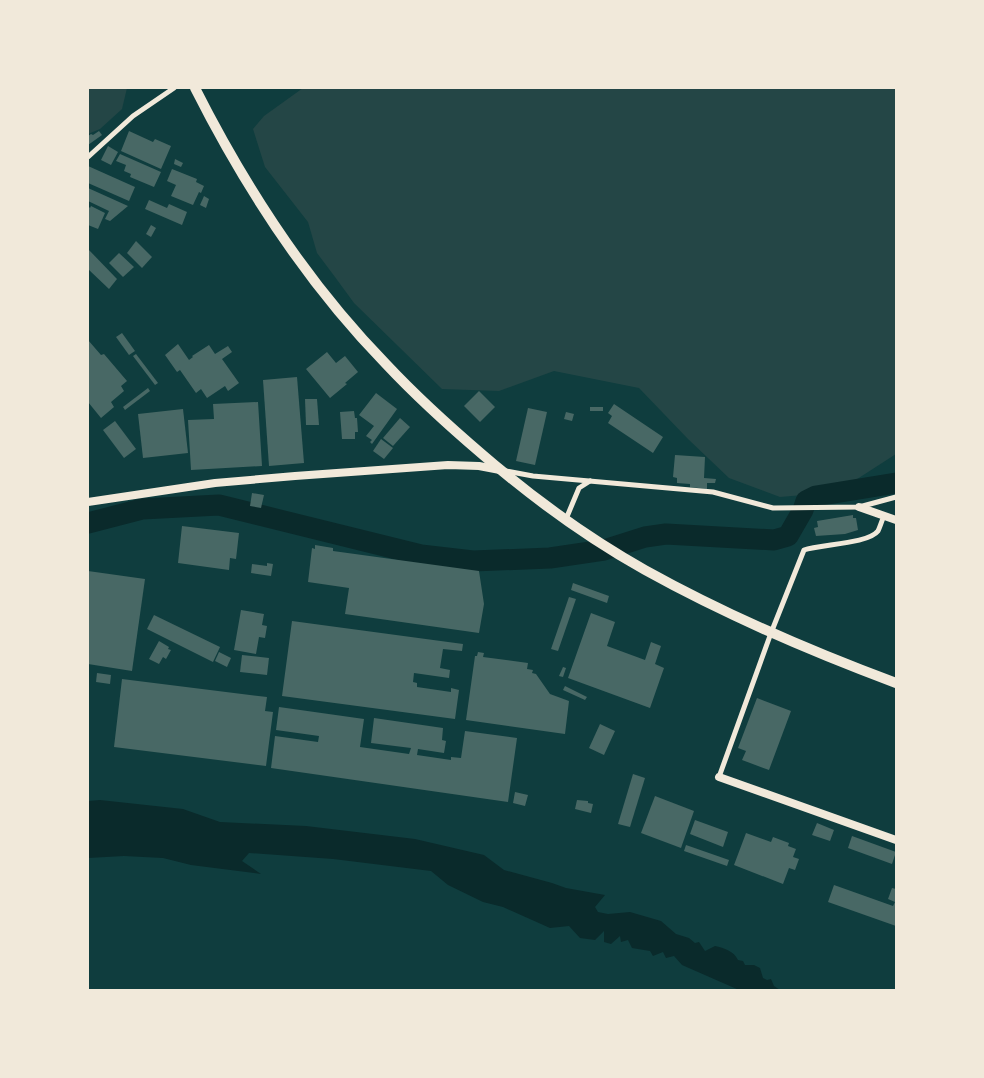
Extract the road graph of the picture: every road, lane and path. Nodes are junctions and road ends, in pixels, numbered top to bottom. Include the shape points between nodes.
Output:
1 (174, 88) edge
2 (195, 88) edge
3 (88, 157) edge
4 (500, 470) junction
5 (590, 480) junction
6 (896, 497) edge
7 (88, 502) edge
8 (859, 507) junction
9 (884, 516) junction
10 (566, 519) junction
11 (896, 520) edge
12 (771, 633) junction
13 (896, 683) edge
14 (719, 776) joint
15 (896, 840) edge

1 - 3 street via 133,116
2 - 4 highway via 246,181 322,290 402,381
4 - 5 street
4 - 7 street via 448,465 278,478 215,483
4 - 10 highway
5 - 8 street via 713,492 773,508
5 - 10 street via 579,488
6 - 8 street
8 - 9 street
9 - 11 street
9 - 12 street via 874,534 804,550
10 - 12 highway via 622,556
12 - 13 highway
12 - 14 street
14 - 15 street

